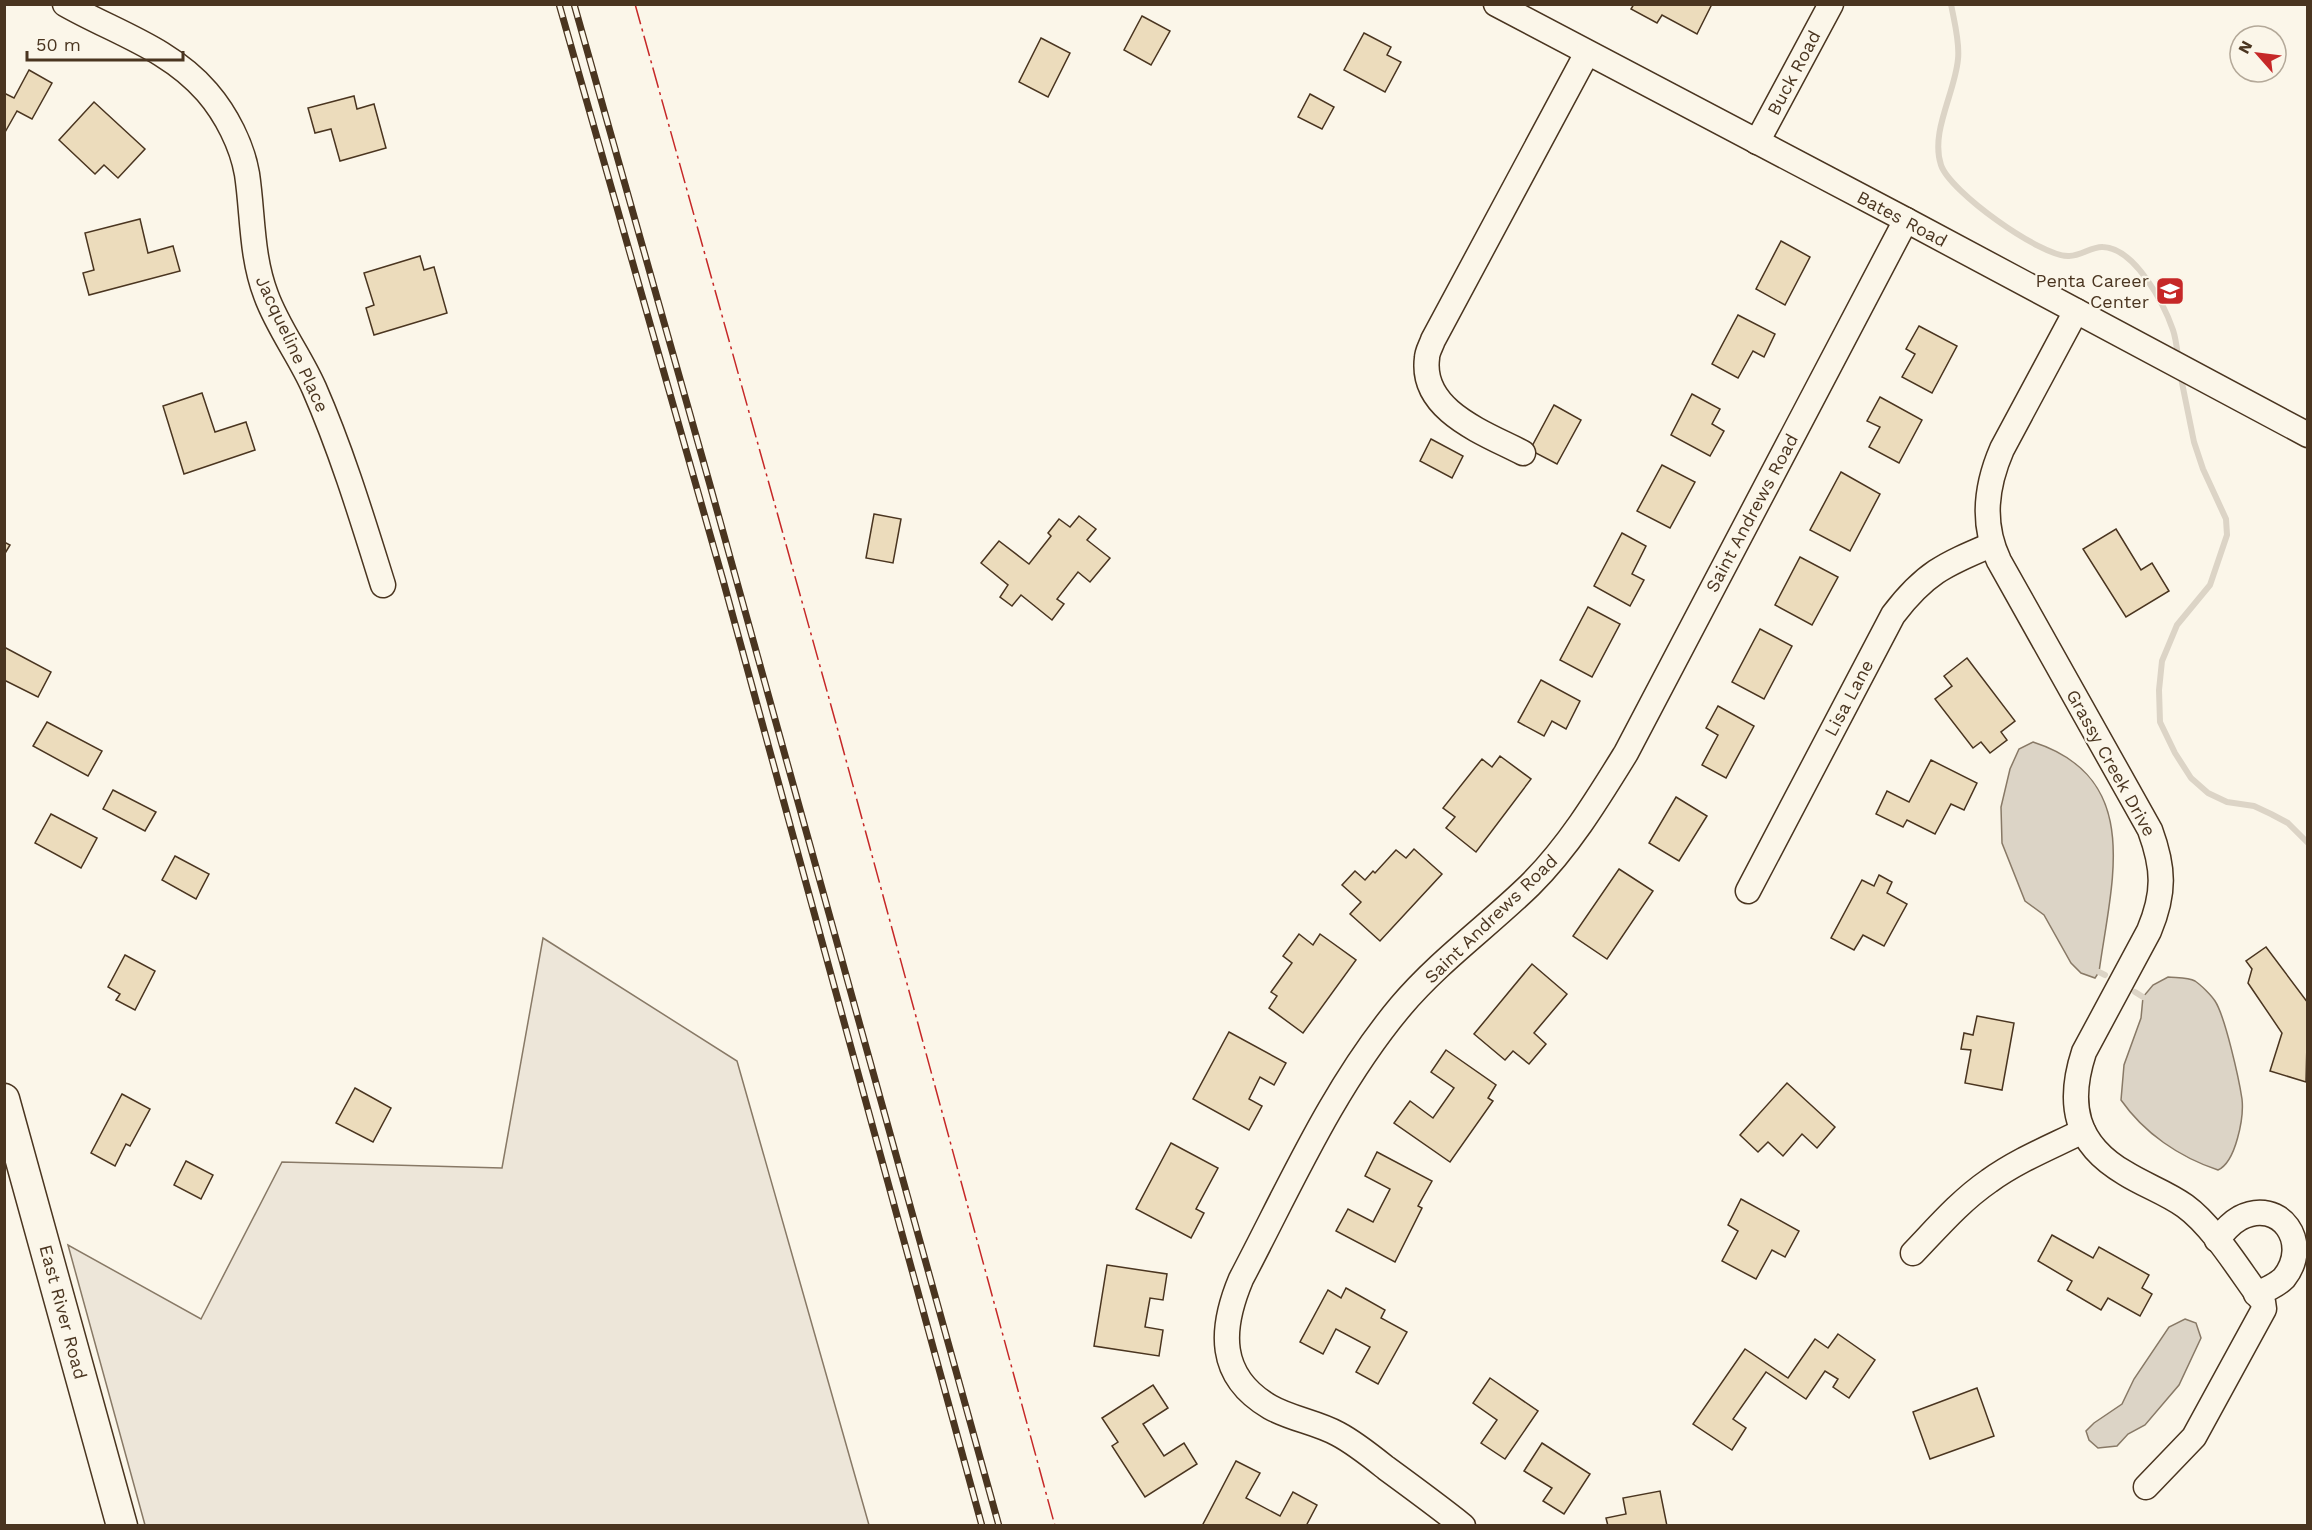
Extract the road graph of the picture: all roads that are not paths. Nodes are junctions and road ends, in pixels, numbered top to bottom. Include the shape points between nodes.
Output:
1 (65, 4) edge
2 (1496, 4) edge
3 (1829, 8) edge
4 (1587, 53) junction
5 (1757, 142) junction
6 (1906, 220) junction
7 (2076, 311) junction
8 (2307, 435) edge
9 (1523, 453) dead end
10 (1991, 545) junction
11 (383, 585) dead end
12 (1748, 891) dead end
13 (4, 1099) edge
14 (2083, 1131) junction
15 (2217, 1240) junction
16 (1913, 1253) dead end
17 (2256, 1294) junction
18 (2146, 1487) dead end
19 (122, 1526) edge
20 (1463, 1526) edge

1 - 11 street, Jacqueline Place via 162,53 187,72 225,117 246,172 258,269 266,296 313,385 346,467
2 - 4 street, Bates Road
3 - 5 street, Buck Road
4 - 5 street, Bates Road
4 - 9 street via 1426,358 1430,387 1447,411
5 - 6 street, Bates Road
6 - 7 street, Bates Road
6 - 20 street, Saint Andrews Road via 1626,753 1593,807 1530,885 1403,1004 1368,1048 1337,1095 1230,1305 1227,1348 1242,1382 1256,1397 1338,1434
7 - 8 street, Bates Road
7 - 10 street, Grassy Creek Drive via 1993,471 1986,512
10 - 12 street, Lisa Lane via 1924,579 1893,615
10 - 14 street, Grassy Creek Drive via 2150,830 2160,863 2157,912 2084,1052 2078,1072 2075,1095
13 - 19 main road, East River Road
14 - 15 street, Grassy Creek Drive via 2108,1162 2185,1206
14 - 16 street via 1989,1181 1954,1210
15 - 17 street, Grassy Creek Drive
15 - 17 street via 2239,1219 2251,1214 2278,1216 2290,1226 2299,1251 2294,1266 2284,1279
17 - 18 street via 2264,1308 2204,1421 2183,1450

